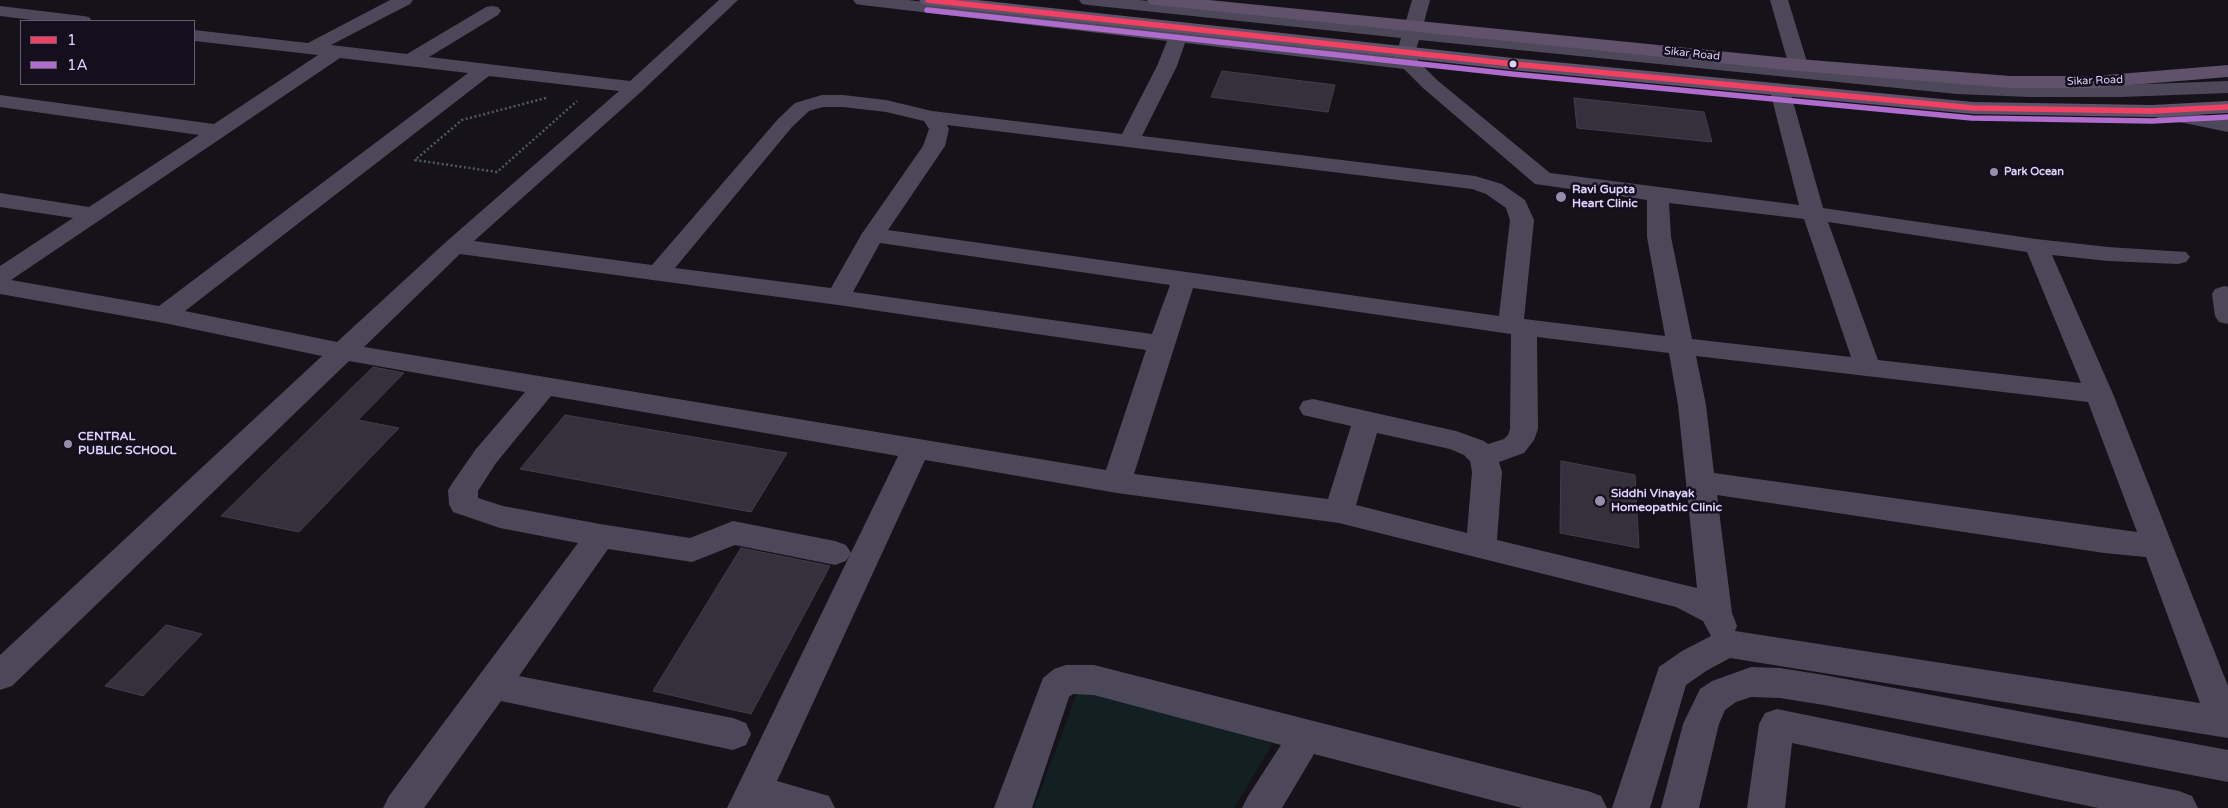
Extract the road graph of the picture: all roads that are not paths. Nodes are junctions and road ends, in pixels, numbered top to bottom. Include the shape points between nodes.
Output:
1 (404, 0) edge
2 (729, 0) edge
3 (862, 0) edge
4 (928, 0) edge
5 (1088, 0) edge
6 (1156, 0) edge
7 (1421, 0) edge
8 (1779, 0) edge
9 (0, 11) edge
10 (492, 11) dead end
11 (75, 20) edge
12 (1180, 32) junction
13 (195, 35) edge
14 (1410, 44) junction
15 (310, 49) junction
16 (336, 52) junction
17 (409, 61) junction
18 (1798, 65) junction
19 (484, 70) junction
20 (2228, 71) edge
21 (635, 87) junction
22 (2228, 87) edge
23 (1780, 91) junction
24 (0, 101) edge
25 (2228, 107) edge
26 (2152, 111) junction
27 (932, 117) junction
28 (2228, 126) edge
29 (218, 131) junction
30 (1129, 141) junction
31 (1543, 179) junction
32 (1499, 192) junction
33 (1658, 195) junction
34 (0, 200) edge
35 (1813, 213) junction
36 (91, 214) junction
37 (873, 236) junction
38 (455, 246) junction
39 (2036, 246) junction
40 (2178, 257) dead end
41 (657, 274) junction
42 (0, 277) edge
43 (1184, 280) junction
44 (0, 286) edge
45 (2228, 294) edge
46 (838, 297) junction
47 (164, 315) junction
48 (2228, 316) edge
49 (1517, 326) junction
50 (1161, 344) junction
51 (1680, 347) junction
52 (344, 352) junction
53 (1868, 368) junction
54 (545, 386) junction
55 (2099, 394) junction
56 (1313, 408) dead end
57 (1367, 420) junction
58 (916, 449) junction
59 (1483, 457) junction
60 (1117, 482) junction
61 (1700, 482) junction
62 (1339, 512) junction
63 (600, 536) junction
64 (2157, 546) junction
65 (1481, 548) junction
66 (836, 553) dead end
67 (1722, 628) junction
68 (0, 676) edge
69 (1751, 682) junction
70 (493, 685) junction
71 (2227, 723) edge
72 (733, 734) dead end
73 (1306, 736) junction
74 (2228, 766) edge
75 (750, 800) edge
76 (402, 808) edge
77 (816, 808) edge
78 (1013, 808) edge
79 (1261, 808) edge
80 (1588, 808) edge
81 (1631, 808) edge
82 (1680, 808) edge
83 (1766, 808) edge
84 (2179, 808) edge

1 - 15 street
2 - 21 street
3 - 12 street
4 - 12 main road
5 - 14 street
6 - 14 main road, Sikar Road
7 - 14 street
8 - 18 street
9 - 11 street
10 - 17 street
12 - 14 main road
12 - 30 street via 1167,66
13 - 15 street
14 - 18 main road, Sikar Road
14 - 22 street via 1957,88 2121,91
14 - 23 main road
14 - 31 street via 1430,84
15 - 16 street
16 - 17 street
16 - 29 street
17 - 19 street
18 - 20 main road, Sikar Road via 2010,82 2094,82
19 - 21 street
19 - 47 street
21 - 38 street
23 - 26 main road via 1973,108
23 - 35 street
24 - 29 street
25 - 26 main road
26 - 28 street
27 - 30 street
27 - 37 street via 939,129 934,146
27 - 41 street via 886,106 843,101 802,107
29 - 36 street
30 - 32 street via 1475,183
31 - 32 street via 1514,183
31 - 33 street
32 - 49 street via 1517,205 1522,220
33 - 35 street
33 - 51 street via 1659,237
34 - 36 street
35 - 39 street
35 - 53 street
36 - 42 street
37 - 43 street
37 - 46 street
38 - 41 street
38 - 52 street
39 - 40 street
39 - 55 street
41 - 46 street
43 - 49 street
43 - 50 street
44 - 47 street
45 - 48 street via 2224,294
46 - 50 street
47 - 52 street
49 - 51 street
49 - 59 street via 1524,429 1514,446
50 - 60 street
51 - 53 street
51 - 61 street via 1692,405
52 - 54 street
52 - 68 street
53 - 55 street
54 - 58 street
54 - 63 street via 486,456 463,490 464,504 500,517
55 - 64 street
56 - 57 street
57 - 59 street via 1456,441 1474,448
57 - 62 street
58 - 60 street
58 - 75 street
59 - 65 street via 1487,472
60 - 62 street
61 - 64 street
61 - 67 street
62 - 65 street
63 - 66 street via 692,550 733,533
63 - 70 street
64 - 71 street
65 - 67 street via 1684,596
67 - 69 street
67 - 71 street
67 - 81 street via 1694,661 1671,677
69 - 74 street via 1824,690
69 - 82 street via 1724,690 1712,700 1701,724
70 - 72 street
70 - 76 street
73 - 78 street via 1094,680 1066,679 1055,688
73 - 79 street
73 - 80 street
75 - 77 street
83 - 84 street via 1777,724

